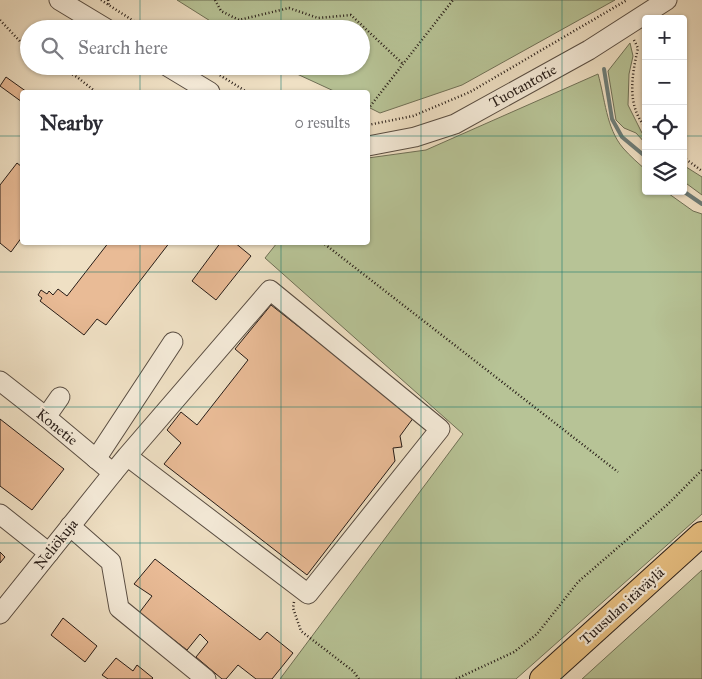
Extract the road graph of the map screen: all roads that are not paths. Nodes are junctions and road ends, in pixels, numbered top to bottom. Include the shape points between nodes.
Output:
1 (59, 0) edge
2 (667, 0) edge
3 (92, 20) edge
4 (182, 75) edge
5 (207, 90) edge
6 (370, 146) edge
7 (173, 342) dead end
8 (1, 384) edge
9 (60, 397) dead end
10 (46, 417) junction
11 (128, 456) junction
12 (96, 459) junction
13 (113, 473) junction
14 (0, 514) edge
15 (70, 526) junction
16 (702, 534) edge
17 (49, 552) junction
18 (0, 614) edge
19 (206, 679) edge
20 (542, 679) edge

1 - 3 street
2 - 6 street, Tuotantotie via 589,50 455,124 416,137
4 - 5 street
7 - 12 street
8 - 10 street, Konetie
9 - 10 street
10 - 12 street, Konetie
11 - 11 street, Neliökuja via 270,290 440,429 308,594
11 - 13 street, Neliökuja
12 - 13 street, Konetie
13 - 15 street, Neliökuja
14 - 17 street
15 - 17 street, Neliökuja
15 - 19 street via 111,562 119,608
16 - 20 main road, Tuusulan itäväylä
17 - 18 street, Neliökuja

